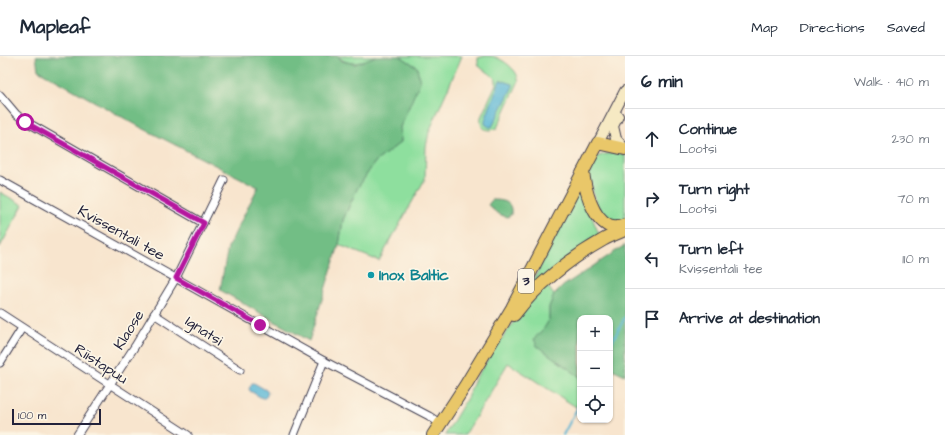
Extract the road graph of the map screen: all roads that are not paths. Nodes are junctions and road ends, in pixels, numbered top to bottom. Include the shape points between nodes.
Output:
1 (625, 91) edge
2 (0, 95) edge
3 (625, 102) edge
4 (598, 143) junction
5 (625, 149) edge
6 (583, 172) junction
7 (0, 180) edge
8 (224, 180) dead end
9 (204, 223) junction
10 (625, 225) edge
11 (625, 230) edge
12 (176, 278) junction
13 (0, 313) edge
14 (154, 314) junction
15 (22, 328) junction
16 (485, 354) junction
17 (324, 361) junction
18 (0, 362) edge
19 (240, 370) dead end
20 (109, 385) junction
21 (441, 424) junction
22 (76, 435) edge
23 (188, 435) edge
24 (294, 435) edge
25 (433, 435) edge

1 - 4 main road
2 - 9 street via 25,122
3 - 5 main road via 613,126 616,139
4 - 5 highway
4 - 6 highway, 3
6 - 10 highway via 585,186 597,216 610,226
6 - 16 highway, 3
7 - 12 street, Kvissentali tee
8 - 9 street, Klaose
9 - 12 street, Klaose
11 - 16 highway via 575,257 537,289
12 - 14 street, Klaose
12 - 17 street, Kvissentali tee
13 - 15 street, Riistapuu
14 - 19 street, Ignatsi
14 - 20 street, Klaose
15 - 18 street
15 - 20 street, Riistapuu
16 - 21 highway, 3
17 - 21 street, Kvissentali tee
17 - 24 street
20 - 22 street, Klaose
20 - 23 street, Riistapuu
21 - 25 highway, 3

